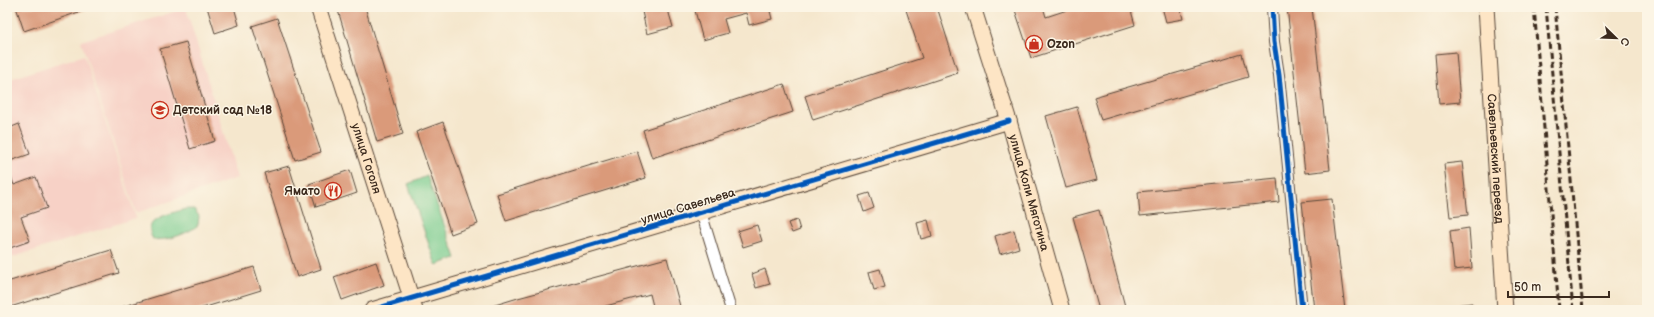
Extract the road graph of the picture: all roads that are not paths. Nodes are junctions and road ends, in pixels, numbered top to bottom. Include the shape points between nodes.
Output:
1 (318, 7) edge
2 (973, 7) edge
3 (1272, 7) edge
4 (1486, 7) edge
5 (1009, 121) junction
6 (701, 212) junction
7 (413, 304) edge
8 (372, 310) edge
9 (731, 310) edge
10 (1062, 310) edge
11 (1302, 310) edge
12 (1505, 310) edge

1 - 7 street, улица Гоголя
2 - 5 street, улица Коли Мяготина
3 - 11 street
4 - 12 street, Савельевский переезд
5 - 6 street, улица Савельева
5 - 10 street, улица Коли Мяготина
6 - 7 street, улица Савельева
6 - 9 street
7 - 8 street, улица Савельева

